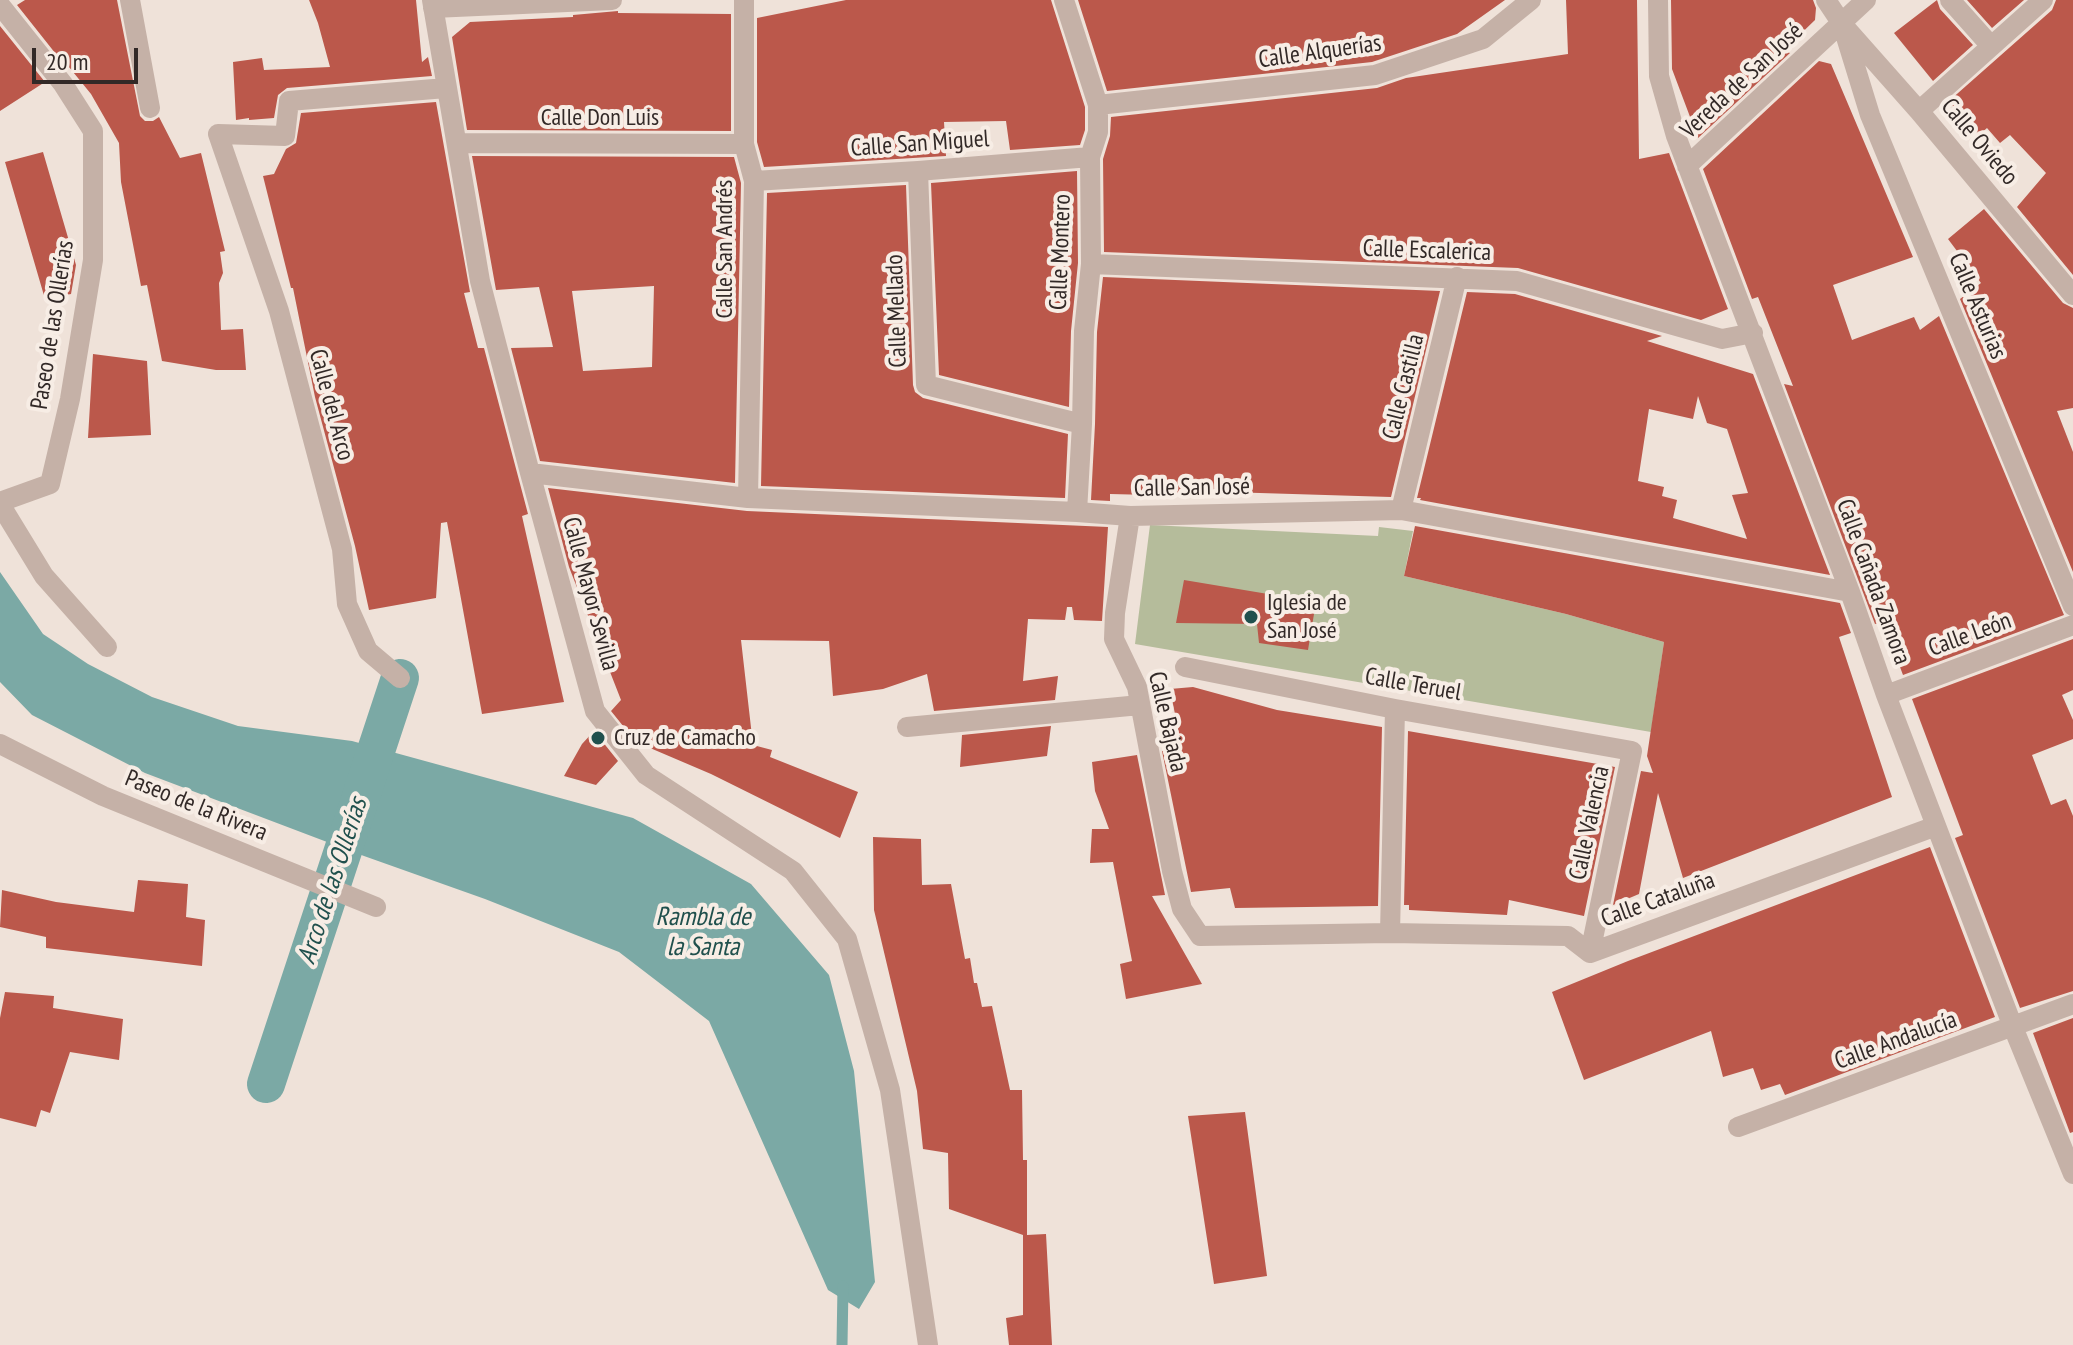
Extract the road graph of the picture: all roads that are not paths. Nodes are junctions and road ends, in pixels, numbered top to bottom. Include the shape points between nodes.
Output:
1 (130, 0) edge
2 (612, 0) edge
3 (744, 0) edge
4 (1064, 0) edge
5 (1531, 0) edge
6 (1658, 0) edge
7 (1826, 0) edge
8 (1866, 0) edge
9 (1950, 0) edge
10 (2043, 0) edge
11 (432, 4) edge
12 (0, 5) edge
13 (1842, 24) junction
14 (1991, 46) junction
15 (446, 88) junction
16 (1098, 105) junction
17 (150, 108) dead end
18 (1919, 111) junction
19 (457, 143) junction
20 (744, 144) junction
21 (1090, 157) junction
22 (1687, 166) junction
23 (918, 171) junction
24 (754, 181) junction
25 (1091, 264) junction
26 (1457, 277) junction
27 (2073, 295) edge
28 (1753, 333) junction
29 (1082, 424) junction
30 (530, 473) junction
31 (748, 498) junction
32 (0, 503) edge
33 (1401, 510) junction
34 (1077, 512) junction
35 (1130, 516) junction
36 (1850, 592) junction
37 (2073, 606) edge
38 (2073, 625) edge
39 (107, 647) dead end
40 (1185, 667) dead end
41 (400, 678) dead end
42 (1886, 695) junction
43 (1140, 705) junction
44 (1395, 709) junction
45 (907, 727) dead end
46 (0, 744) edge
47 (1632, 751) joint
48 (1936, 826) junction
49 (376, 907) dead end
50 (1390, 933) junction
51 (1200, 936) joint
52 (1590, 953) junction
53 (2073, 1004) edge
54 (2013, 1027) junction
55 (1738, 1127) dead end
56 (2072, 1174) edge
57 (928, 1345) edge

1 - 17 street
2 - 11 street
3 - 20 street, Calle San Andrés
4 - 16 street, Calle Montero
5 - 16 street, Calle Alquerías via 1483,39 1375,75
6 - 22 street, Calle Cañada Zamora via 1659,76
7 - 13 street
8 - 13 street, Vereda de San José
9 - 14 street
10 - 14 street
11 - 15 street, Calle Mayor Sevilla
12 - 32 street, Paseo de las Ollerías via 93,131 93,260 50,484
13 - 18 street, Calle Oviedo
13 - 22 street, Vereda de San José
13 - 37 street, Calle Asturias via 1870,115
14 - 18 street
15 - 19 street, Calle Mayor Sevilla
15 - 41 street, Calle del Arco via 289,101 285,136 218,134 279,311 342,549 347,604 368,651
16 - 21 street, Calle Montero via 1098,132
18 - 27 street, Calle Oviedo
19 - 20 street, Calle Don Luis
19 - 30 street, Calle Mayor Sevilla via 480,281
20 - 24 street, Calle San Andrés
21 - 23 street, Calle San Miguel
21 - 25 street, Calle Montero
22 - 28 street, Calle Cañada Zamora
23 - 24 street, Calle San Miguel
23 - 29 street, Calle Mellado via 926,385
24 - 31 street, Calle San Andrés
25 - 26 street, Calle Escalerica
25 - 29 street, Calle Montero
26 - 28 street, Calle Escalerica via 1517,281 1722,339
26 - 33 street, Calle Castilla
28 - 36 street, Calle Cañada Zamora
29 - 34 street, Calle Montero
30 - 31 street, Calle San José
30 - 57 street, Calle Mayor Sevilla via 595,711 646,775 793,871 847,939 890,1090
31 - 34 street, Calle San José
32 - 39 street via 44,576
33 - 35 street, Calle San José
33 - 36 street, Calle San José
34 - 35 street, Calle San José
35 - 43 street, Calle Bajada via 1114,639
36 - 42 street, Calle Cañada Zamora
38 - 42 street, Calle León
40 - 44 street, Calle Teruel
42 - 48 street, Calle Cañada Zamora
43 - 45 street
43 - 51 street, Calle Bajada via 1175,883 1182,909
44 - 47 street, Calle Teruel
44 - 50 street
46 - 49 street, Paseo de la Rivera via 103,796
47 - 52 street, Calle Valencia
48 - 52 street, Calle Cataluña
48 - 54 street, Calle Cañada Zamora
50 - 51 street, Calle Cataluña
50 - 52 street, Calle Cataluña via 1568,936
53 - 54 street, Calle Andalucía
54 - 55 street, Calle Andalucía
54 - 56 street, Calle Cañada Zamora

